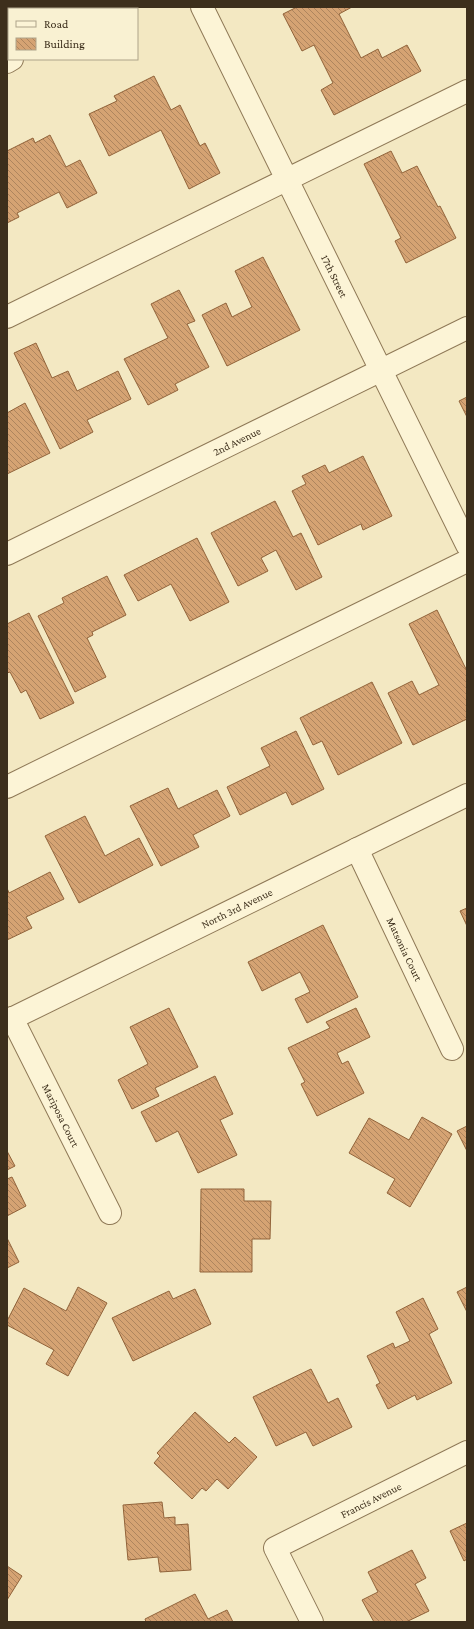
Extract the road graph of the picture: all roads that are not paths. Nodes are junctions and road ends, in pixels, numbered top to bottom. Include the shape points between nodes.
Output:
1 (202, 7) edge
2 (467, 92) edge
3 (286, 180) junction
4 (7, 317) edge
5 (467, 328) edge
6 (382, 370) junction
7 (467, 545) edge
8 (7, 554) edge
9 (467, 561) edge
10 (7, 787) edge
11 (467, 795) edge
12 (357, 849) junction
13 (10, 1019) edge
14 (452, 1049) dead end
15 (110, 1213) dead end
16 (467, 1452) edge
17 (312, 1622) edge

1 - 3 street, 17th Street
2 - 3 street
3 - 4 street
3 - 6 street, 17th Street
5 - 6 street, 2nd Avenue
6 - 7 street, 17th Street
6 - 8 street, 2nd Avenue
9 - 10 street
11 - 12 street, North 3rd Avenue
12 - 13 street, North 3rd Avenue
12 - 14 street, Matsonia Court
13 - 15 street, Mariposa Court
16 - 17 street, Francis Avenue via 275,1548

